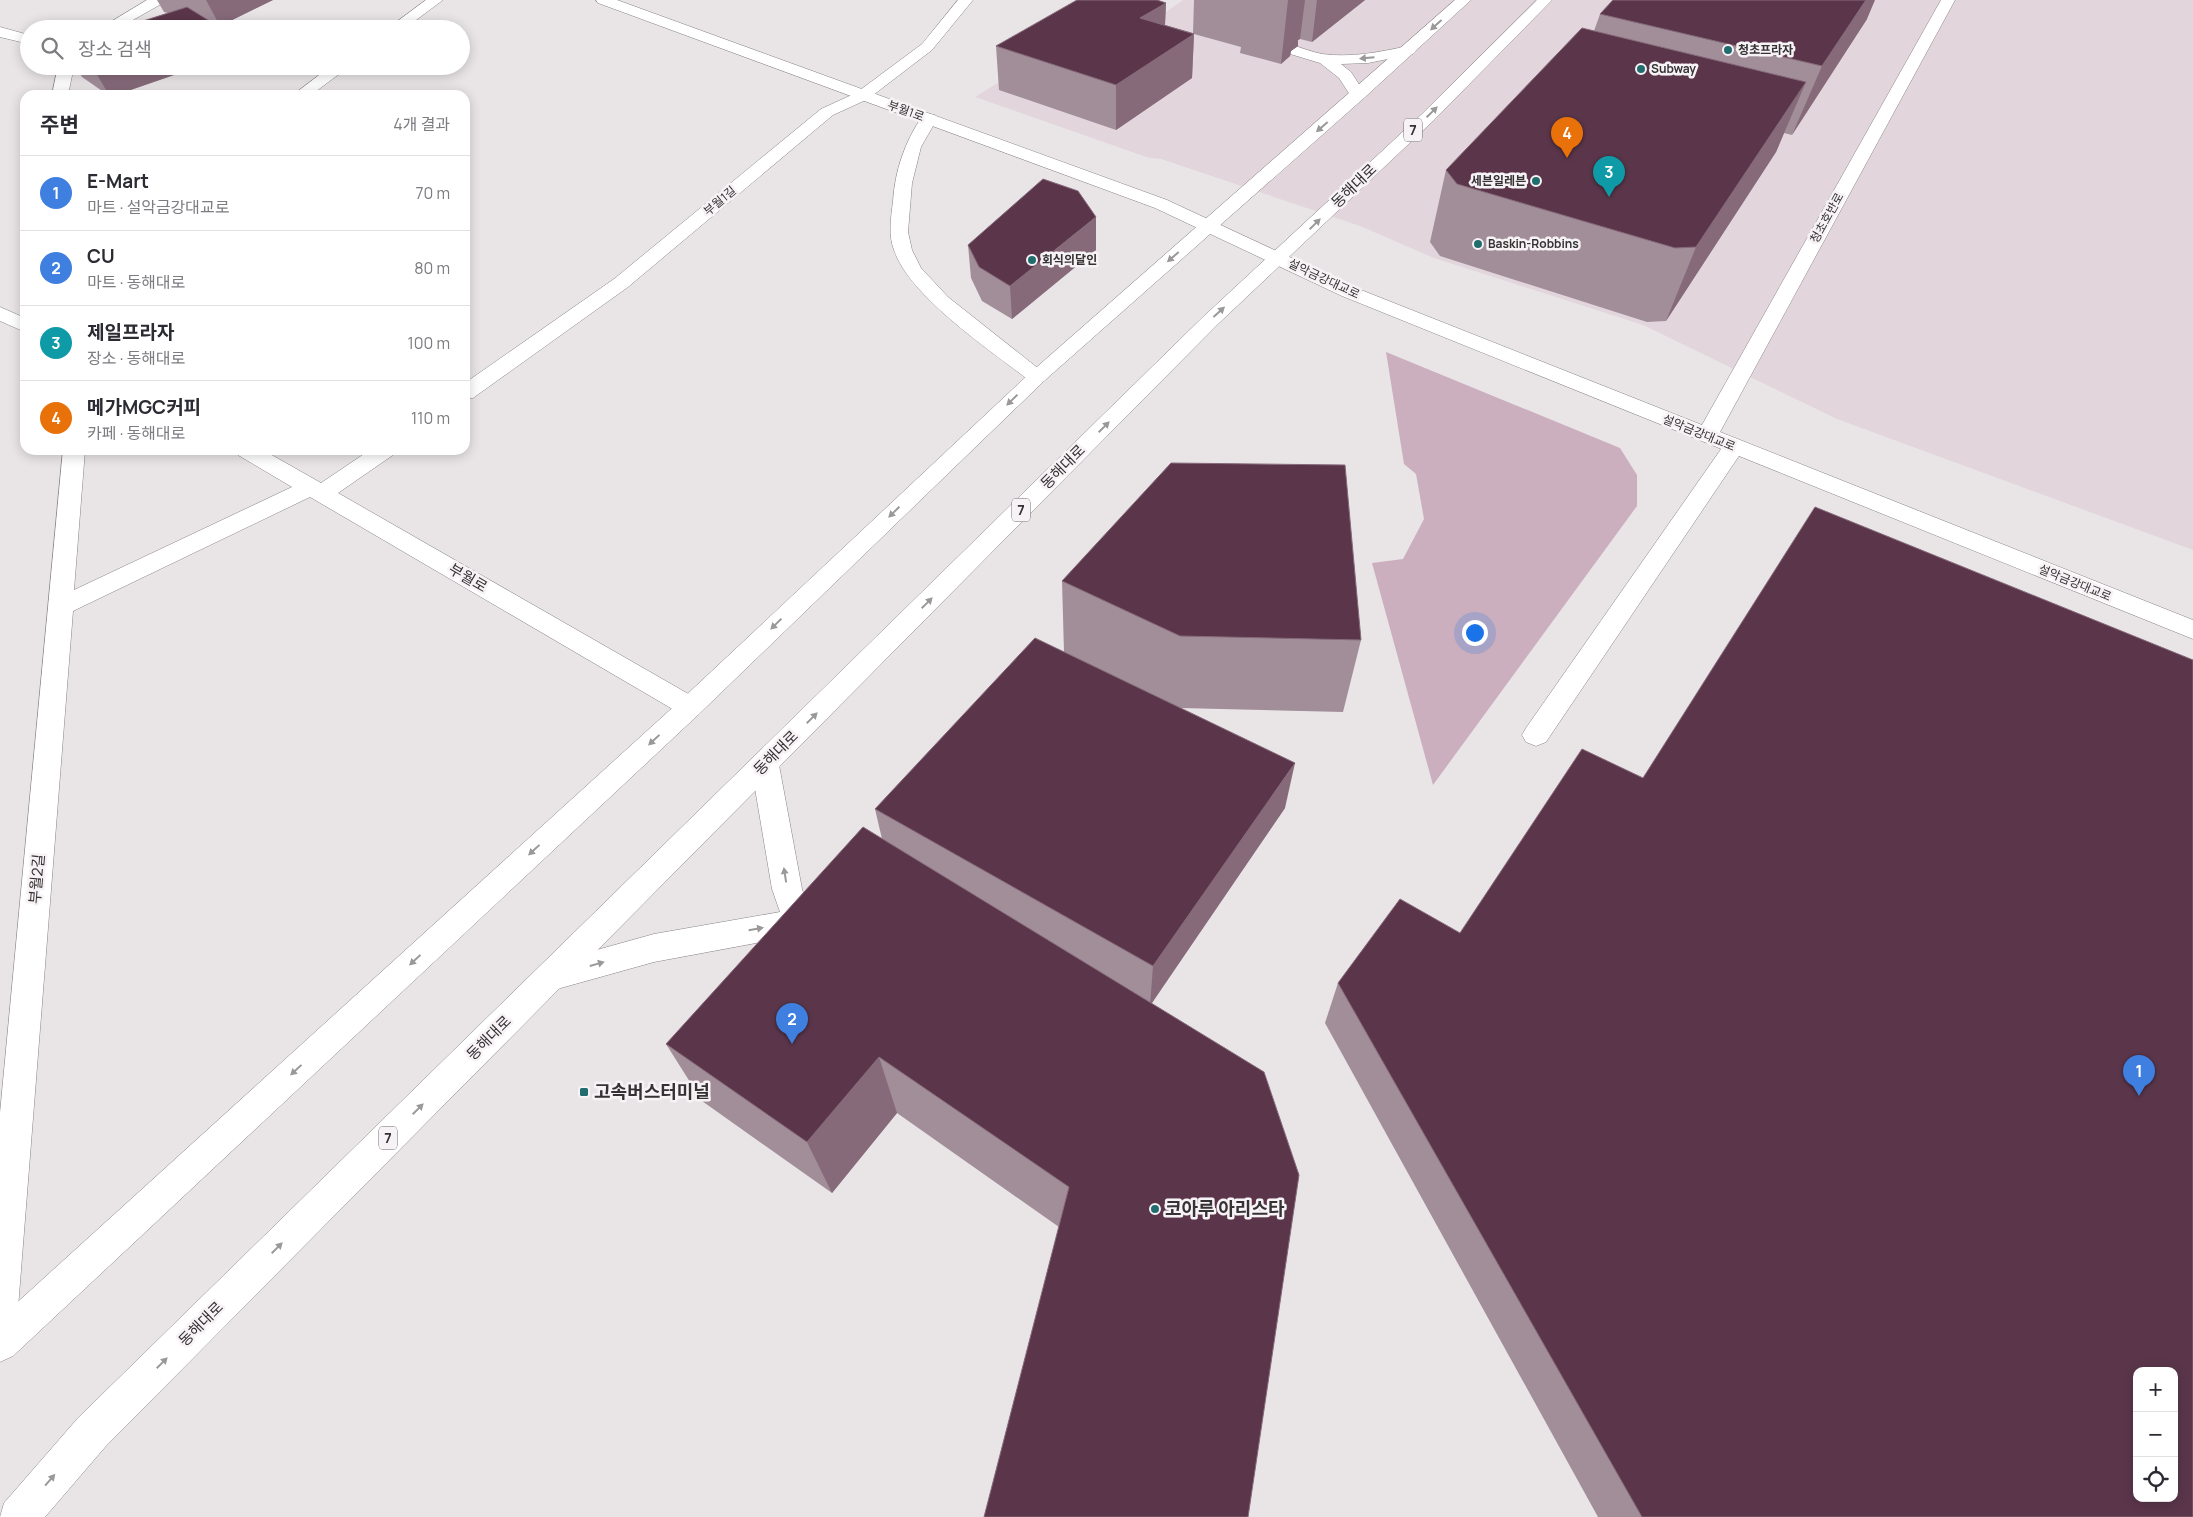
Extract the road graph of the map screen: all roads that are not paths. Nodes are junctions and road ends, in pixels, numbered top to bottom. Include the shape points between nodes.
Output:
1 (158, 0) edge
2 (436, 0) edge
3 (603, 0) edge
4 (966, 0) edge
5 (1464, 0) edge
6 (1545, 0) edge
7 (1948, 0) edge
8 (122, 20) edge
9 (407, 20) edge
10 (0, 32) edge
11 (20, 38) edge
12 (1292, 50) dead end
13 (1408, 51) junction
14 (1325, 59) junction
15 (64, 75) edge
16 (329, 75) edge
17 (61, 90) edge
18 (308, 90) edge
19 (862, 96) junction
20 (1358, 96) junction
21 (928, 120) junction
22 (1209, 225) junction
23 (1279, 258) junction
24 (0, 313) edge
25 (20, 323) edge
26 (1037, 377) junction
27 (470, 389) edge
28 (1707, 436) junction
29 (1734, 447) junction
30 (74, 455) edge
31 (255, 455) edge
32 (376, 455) edge
33 (317, 490) junction
34 (60, 607) junction
35 (2193, 630) edge
36 (690, 707) junction
37 (1536, 735) dead end
38 (765, 765) junction
39 (798, 922) junction
40 (836, 946) edge
41 (550, 977) junction
42 (0, 1308) edge
43 (0, 1343) edge
44 (18, 1517) edge

1 - 8 street
2 - 9 street
3 - 19 street, 부월1로
4 - 19 street, 부월1길 via 927,47
5 -> 13 street
23 -> 6 street, 동해대로 / 7 via 1428,117
7 - 28 street, 청초호반로
10 - 11 street
12 - 14 street
13 -> 14 street via 1378,57
13 - 20 street
14 - 20 street via 1345,75
15 - 17 street
16 - 18 street
19 - 21 street, 부월1로
19 - 27 street, 부월1길 via 826,112 621,283
20 -> 22 street
21 - 22 street, 부월1로 via 1161,204
21 - 26 street via 912,146 903,183 899,232 903,250 912,270 941,301
22 - 23 street, 설악금강대교로
22 -> 26 street
23 - 28 street, 설악금강대교로 via 1349,292
38 -> 23 street, 동해대로 / 7 via 1210,321
24 - 25 street
26 -> 36 street
28 - 29 street, 설악금강대교로
29 - 35 street, 설악금강대교로
29 - 37 street
30 - 34 street, 부월2길
31 - 33 street, 부월로
32 - 33 street
33 - 34 street
33 - 36 street, 부월로
34 - 42 street, 부월2길
36 -> 43 street
39 -> 38 street via 787,889
38 - 41 street, 동해대로 / 7
39 - 40 street
41 -> 39 street via 654,948
44 -> 41 street, 동해대로 / 7 via 92,1432

